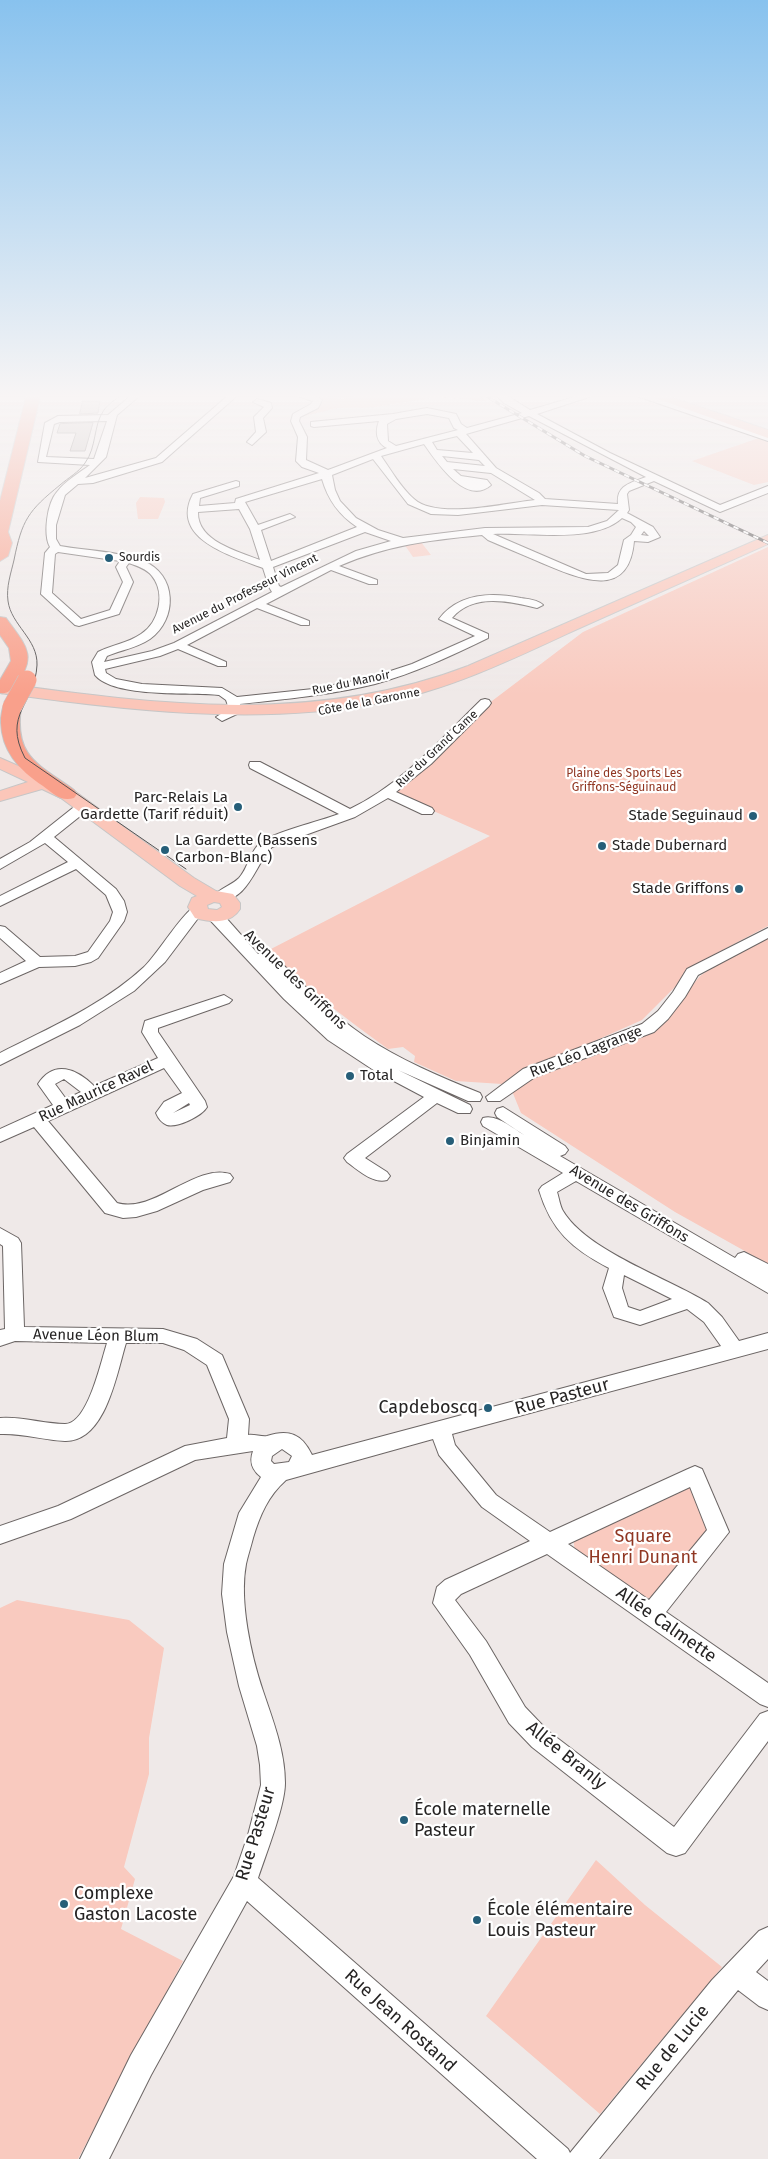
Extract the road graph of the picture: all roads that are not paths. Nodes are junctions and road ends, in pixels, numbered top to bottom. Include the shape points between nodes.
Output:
1 (10, 494) edge
2 (60, 494) edge
3 (203, 494) edge
4 (259, 494) edge
5 (332, 494) edge
6 (405, 494) edge
7 (534, 494) edge
8 (622, 494) edge
9 (687, 494) edge
10 (757, 494) edge
11 (542, 502) junction
12 (240, 506) junction
13 (602, 507) junction
14 (488, 508) junction
15 (194, 509) junction
16 (561, 511) junction
17 (622, 511) junction
18 (458, 512) junction
19 (521, 516) junction
20 (290, 517) dead end
21 (603, 526) junction
22 (641, 526) junction
23 (365, 528) junction
24 (255, 529) junction
25 (559, 531) junction
26 (485, 532) junction
27 (0, 533) edge
28 (454, 535) junction
29 (635, 537) junction
30 (768, 539) edge
31 (402, 541) junction
32 (768, 543) edge
33 (56, 548) junction
34 (0, 556) edge
35 (126, 559) junction
36 (266, 566) junction
37 (330, 566) junction
38 (373, 582) dead end
39 (279, 592) junction
40 (256, 604) junction
41 (537, 605) dead end
42 (0, 618) edge
43 (0, 622) edge
44 (304, 624) dead end
45 (0, 645) edge
46 (178, 645) junction
47 (222, 664) dead end
48 (99, 667) junction
49 (9, 690) edge
50 (485, 703) dead end
51 (228, 709) junction
52 (0, 763) edge
53 (255, 765) dead end
54 (0, 767) edge
55 (28, 781) junction
56 (387, 793) junction
57 (0, 795) edge
58 (73, 802) junction
59 (427, 811) dead end
60 (350, 814) junction
61 (46, 837) junction
62 (77, 863) junction
63 (0, 866) edge
64 (0, 902) edge
65 (210, 908) junction
66 (0, 930) edge
67 (768, 932) edge
68 (36, 962) junction
69 (0, 979) edge
70 (224, 1000) dead end
71 (0, 1060) edge
72 (167, 1060) junction
73 (92, 1094) junction
74 (192, 1095) dead end
75 (436, 1096) junction
76 (494, 1097) junction
77 (469, 1103) junction
78 (63, 1107) junction
79 (496, 1117) junction
80 (37, 1119) junction
81 (0, 1136) edge
82 (541, 1145) junction
83 (577, 1173) junction
84 (381, 1176) dead end
85 (224, 1178) dead end
86 (0, 1235) edge
87 (620, 1264) junction
88 (7, 1272) edge
89 (768, 1273) edge
90 (768, 1286) edge
91 (688, 1299) junction
92 (8, 1336) edge
93 (119, 1336) junction
94 (768, 1340) edge
95 (734, 1350) junction
96 (0, 1426) edge
97 (441, 1429) junction
98 (237, 1446) junction
99 (298, 1447) junction
100 (356, 1451) junction
101 (273, 1467) junction
102 (0, 1535) edge
103 (548, 1542) junction
104 (651, 1614) junction
105 (768, 1696) edge
106 (768, 1722) edge
107 (244, 1882) junction
108 (768, 1940) edge
109 (736, 1973) junction
110 (768, 1997) edge
111 (94, 2159) edge
112 (558, 2159) edge
113 (582, 2159) edge

1 - 27 highway
2 - 33 street via 51,539
3 - 15 street via 196,496
4 - 12 street via 241,499
5 - 23 street via 350,519
6 - 18 street via 411,502 431,511
7 - 11 street
8 - 17 street
9 - 10 street via 720,509
11 - 16 street
11 - 19 street
12 - 15 street
12 - 24 street
13 - 16 street
13 - 17 street
13 - 21 street
14 - 18 street
14 - 19 street
14 - 26 street
15 - 36 street via 197,529 206,538
16 - 25 street
17 - 21 street
17 - 22 street
18 - 28 street
19 - 25 street
19 - 26 street
20 - 24 street
21 - 25 street
22 - 29 street
22 - 29 street via 649,529 655,538
23 - 31 street
23 - 36 street
24 - 36 street
26 - 28 street
26 - 29 street via 550,563 593,578 604,577 622,568 628,558 629,540
27 - 34 highway via 4,543
28 - 31 street
30 - 51 main road, Côte de la Garonne via 446,680 408,692 295,710
31 - 37 street, Avenue du Professeur Vincent
32 - 51 main road, Côte de la Garonne via 444,686 351,708 279,716
33 - 35 street
33 - 35 street via 50,553 46,594 79,623 115,612 128,582 121,567
35 - 48 street via 150,568 161,578 165,589 163,612 156,628 145,637 102,654
36 - 39 street
37 - 38 street
37 - 39 street, Avenue du Professeur Vincent
39 - 40 street, Avenue du Professeur Vincent
40 - 44 street
40 - 46 street, Avenue du Professeur Vincent
41 - 51 street, Rue du Manoir via 520,600 485,599 466,603 452,610 445,619 484,636 384,677
42 - 49 highway via 27,647 31,656 32,666
43 - 49 highway via 21,656
45 - 49 highway via 10,657
46 - 47 street
46 - 48 street, Avenue du Professeur Vincent
48 - 51 street via 101,675 109,680 169,690 222,692 229,695
49 - 51 main road, Côte de la Garonne via 93,707
49 - 58 highway via 3,730 6,748
50 - 56 street, Rue du Grand Came via 426,762
52 - 58 main road
53 - 60 street
54 - 55 main road
55 - 57 main road
55 - 58 main road
56 - 59 street
56 - 60 street, Rue du Grand Came
58 - 61 street
58 - 65 main road, Avenue des Griffons via 187,882
60 - 65 street, Rue du Grand Came via 267,844 258,851 248,885 240,894
61 - 62 street
61 - 63 street
62 - 64 street
62 - 68 street via 117,901 120,912 117,921 86,960
65 - 71 street, Rue du Grand Came via 146,973 120,993 96,1010
65 - 75 street, Avenue des Griffons via 282,989 334,1036 381,1068
65 - 77 street, Avenue des Griffons via 232,919 266,956 346,1030
66 - 68 street
67 - 76 street, Rue Léo Lagrange via 692,972 680,994 648,1028 529,1073
68 - 69 street
70 - 72 street, Rue Maurice Ravel via 151,1025 150,1032
72 - 73 street, Rue Maurice Ravel
72 - 74 street
73 - 78 street, Rue Maurice Ravel
73 - 78 street via 69,1074 61,1073 46,1084
75 - 77 street, Avenue des Griffons
75 - 84 street via 353,1158
76 - 77 street via 484,1095
76 - 79 street via 502,1104
77 - 79 street, Avenue des Griffons via 473,1119
78 - 80 street, Rue Maurice Ravel
79 - 82 street, Avenue des Griffons
80 - 81 street, Rue Maurice Ravel
80 - 85 street via 111,1208 118,1212 135,1211 210,1179
82 - 83 street, Avenue des Griffons
82 - 89 street, Avenue des Griffons
83 - 87 street via 548,1190 549,1201 572,1233
83 - 90 street, Avenue des Griffons
86 - 88 street via 12,1243
87 - 91 street
87 - 91 street via 611,1283 611,1291 621,1312 640,1318 675,1307
88 - 92 street
91 - 95 street via 702,1309
92 - 93 street, Avenue Léon Blum
93 - 96 street via 94,1413 82,1427 67,1433 18,1425
93 - 98 street, Avenue Léon Blum via 163,1336 190,1344 215,1360 239,1419
94 - 95 street, Rue Pasteur
95 - 97 street, Rue Pasteur
97 - 100 street, Rue Pasteur
97 - 103 street, Allée Calmette via 446,1449 489,1501
98 - 101 street
98 - 102 street via 192,1452 64,1513
99 - 100 street, Rue Pasteur via 315,1451
99 - 101 street via 302,1456
99 - 101 street, Rue Pasteur via 289,1441 277,1440
100 - 101 street, Rue Pasteur
101 - 107 street, Rue Pasteur via 250,1513 235,1564 233,1594 238,1632 272,1765 273,1785
103 - 104 street, Allée Calmette
103 - 104 street via 695,1475 718,1532
103 - 106 street, Allée Branly via 453,1587 445,1594 444,1603 478,1648 517,1716 540,1738 676,1844
104 - 105 street, Allée Calmette
107 - 111 street, Rue Pasteur via 141,2065
107 - 112 street, Rue Jean Rostand
108 - 109 street, Rue de Lucie
109 - 110 street
109 - 113 street, Rue de Lucie

